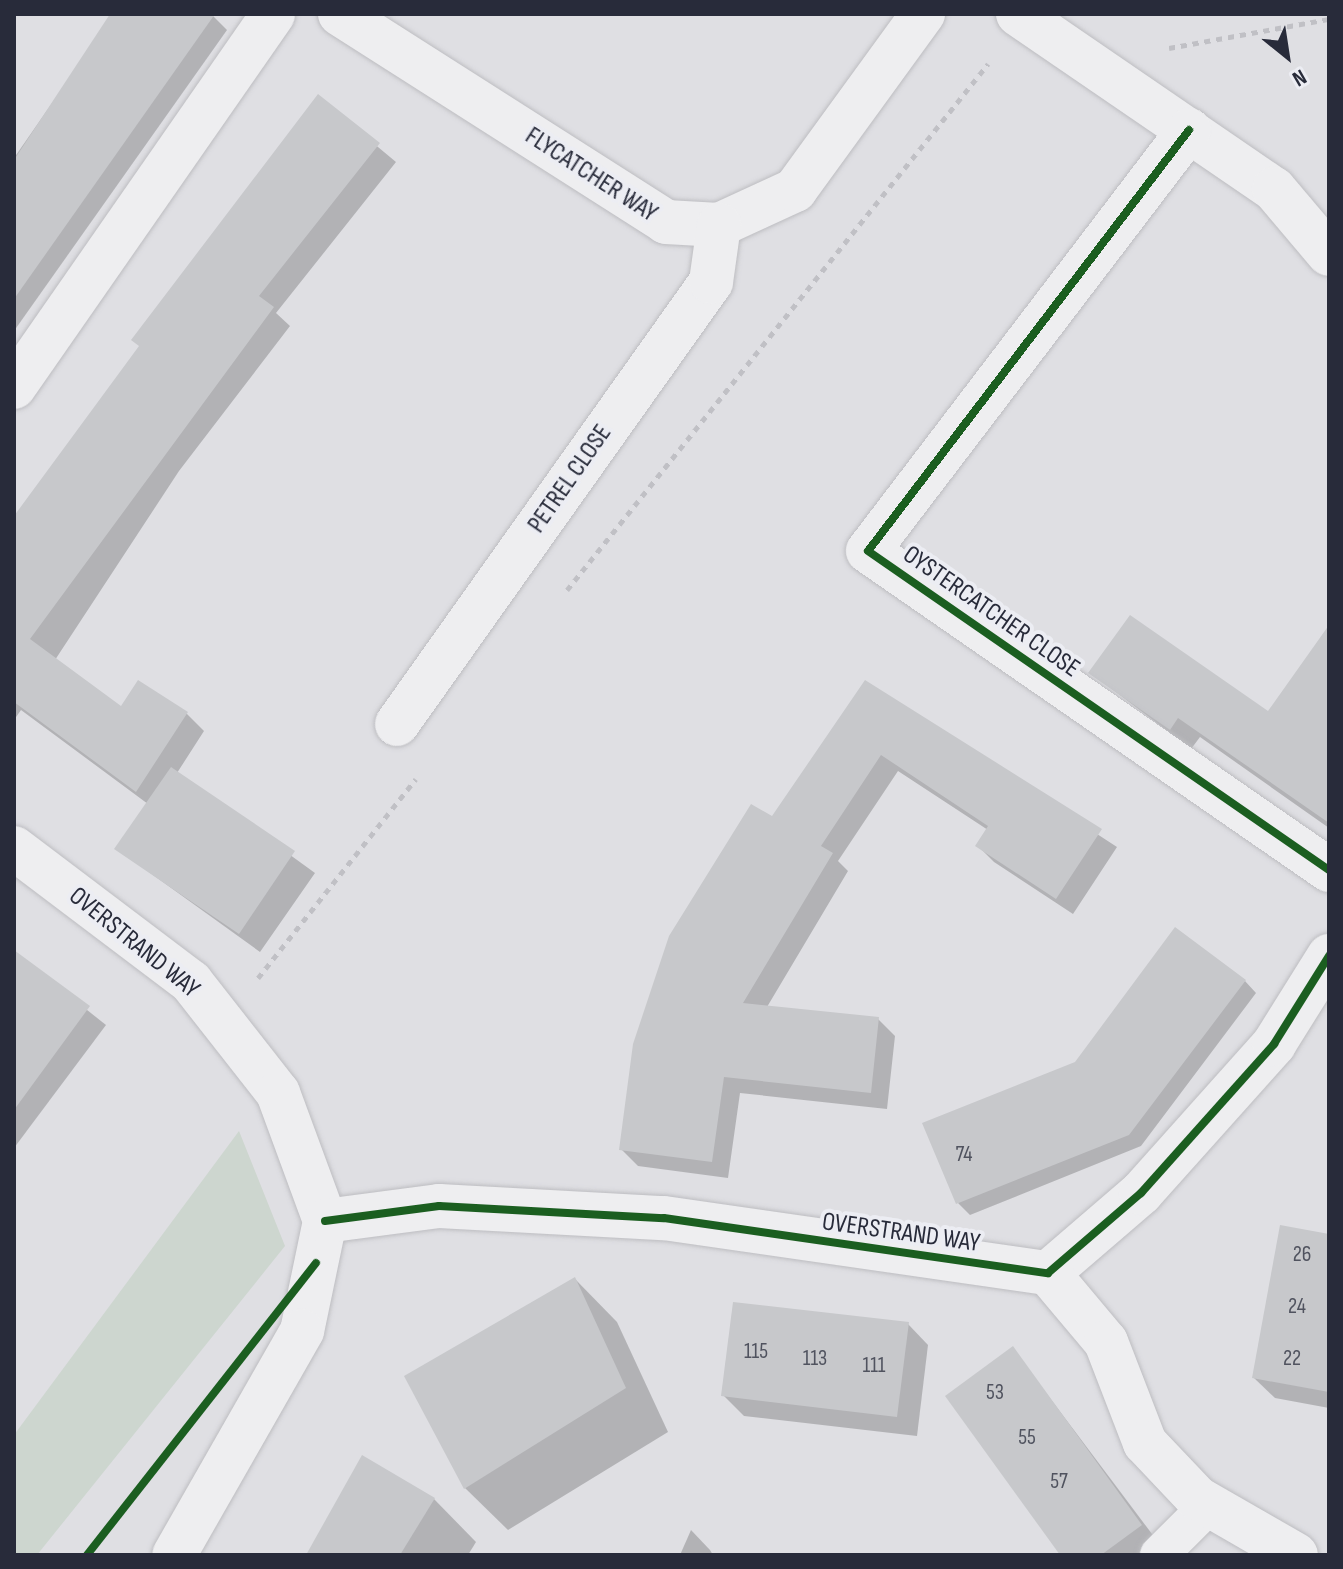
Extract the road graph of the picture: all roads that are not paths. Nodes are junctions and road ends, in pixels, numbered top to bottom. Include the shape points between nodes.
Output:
1 (273, 14) edge
2 (340, 14) edge
3 (923, 14) edge
4 (1021, 16) edge
5 (1189, 130) junction
6 (719, 225) junction
7 (1329, 254) edge
8 (14, 387) edge
9 (397, 724) dead end
10 (14, 848) edge
11 (1329, 870) edge
12 (1329, 956) edge
13 (325, 1221) junction
14 (1048, 1273) junction
15 (1209, 1505) junction
16 (174, 1555) edge
17 (1159, 1555) edge
18 (1296, 1555) edge

1 - 8 street
2 - 6 street, FLYCATCHER WAY via 666,222
3 - 6 street, FLYCATCHER WAY via 795,190
4 - 5 street
5 - 7 street via 1274,189
5 - 11 street, OYSTERCATCHER CLOSE via 868,551
6 - 9 street, PETREL CLOSE via 711,282
10 - 13 street, OVERSTRAND WAY via 191,982 278,1093
12 - 14 street via 1253,1067 1141,1193
13 - 14 street, OVERSTRAND WAY via 439,1206 664,1218
13 - 16 street via 302,1331
14 - 15 street via 1106,1342 1145,1443
15 - 17 lane
15 - 18 street

